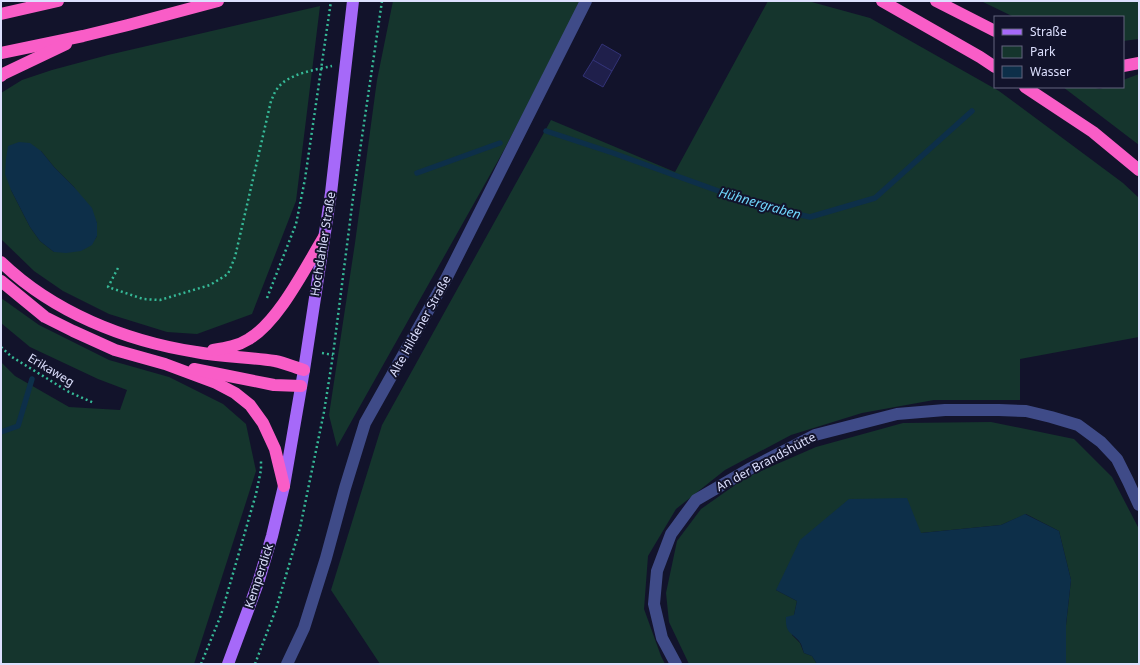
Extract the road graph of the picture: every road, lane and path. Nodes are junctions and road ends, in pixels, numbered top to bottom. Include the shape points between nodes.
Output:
1 (58, 1) edge
2 (218, 1) edge
3 (332, 1) edge
4 (586, 1) edge
5 (882, 1) edge
6 (936, 1) edge
7 (382, 3) edge
8 (353, 4) edge
9 (330, 12) dead end
10 (1, 14) edge
11 (994, 30) edge
12 (83, 36) junction
13 (1, 53) edge
14 (1139, 62) edge
15 (346, 64) junction
16 (994, 66) edge
17 (1124, 66) edge
18 (1, 76) edge
19 (1027, 88) edge
20 (1139, 170) edge
21 (324, 237) junction
22 (1, 262) edge
23 (118, 268) dead end
24 (1, 281) edge
25 (1, 347) edge
26 (196, 352) junction
27 (165, 364) junction
28 (304, 370) junction
29 (301, 386) junction
30 (94, 403) dead end
31 (284, 486) junction
32 (1139, 505) edge
33 (228, 664) edge
34 (255, 664) edge
35 (287, 664) edge
36 (676, 664) edge

1 - 10 highway
2 - 12 highway
3 - 9 path
4 - 35 street, Alte Hildener Straße via 447,278 365,423 306,621
5 - 16 highway
6 - 11 highway
7 - 34 path via 324,412 300,528 276,608
8 - 15 main road, Hochdahler Straße
12 - 13 highway
12 - 18 highway
14 - 17 highway
15 - 21 main road, Hochdahler Straße
15 - 23 path via 309,71 287,79 277,89 271,101 236,257 228,274 210,285 160,300 143,298 108,286
19 - 20 highway via 1093,132
21 - 26 highway via 268,323 249,339 229,348
21 - 28 main road, Hochdahler Straße
22 - 26 highway via 38,292 75,314 137,339
24 - 27 highway via 52,321 115,350
25 - 30 path, Erikaweg via 12,357 69,392
26 - 28 highway via 276,362
27 - 29 highway via 274,385
27 - 31 highway via 216,383 250,405 275,449
28 - 29 main road, Hochdahler Straße
29 - 31 main road, Hochdahler Straße
31 - 33 main road, Kemperdick via 258,583
32 - 36 street, An der Brandshütte via 1117,459 1101,442 1078,425 1026,411 945,410 897,414 815,435 696,500 671,534 657,571 654,604 662,638

